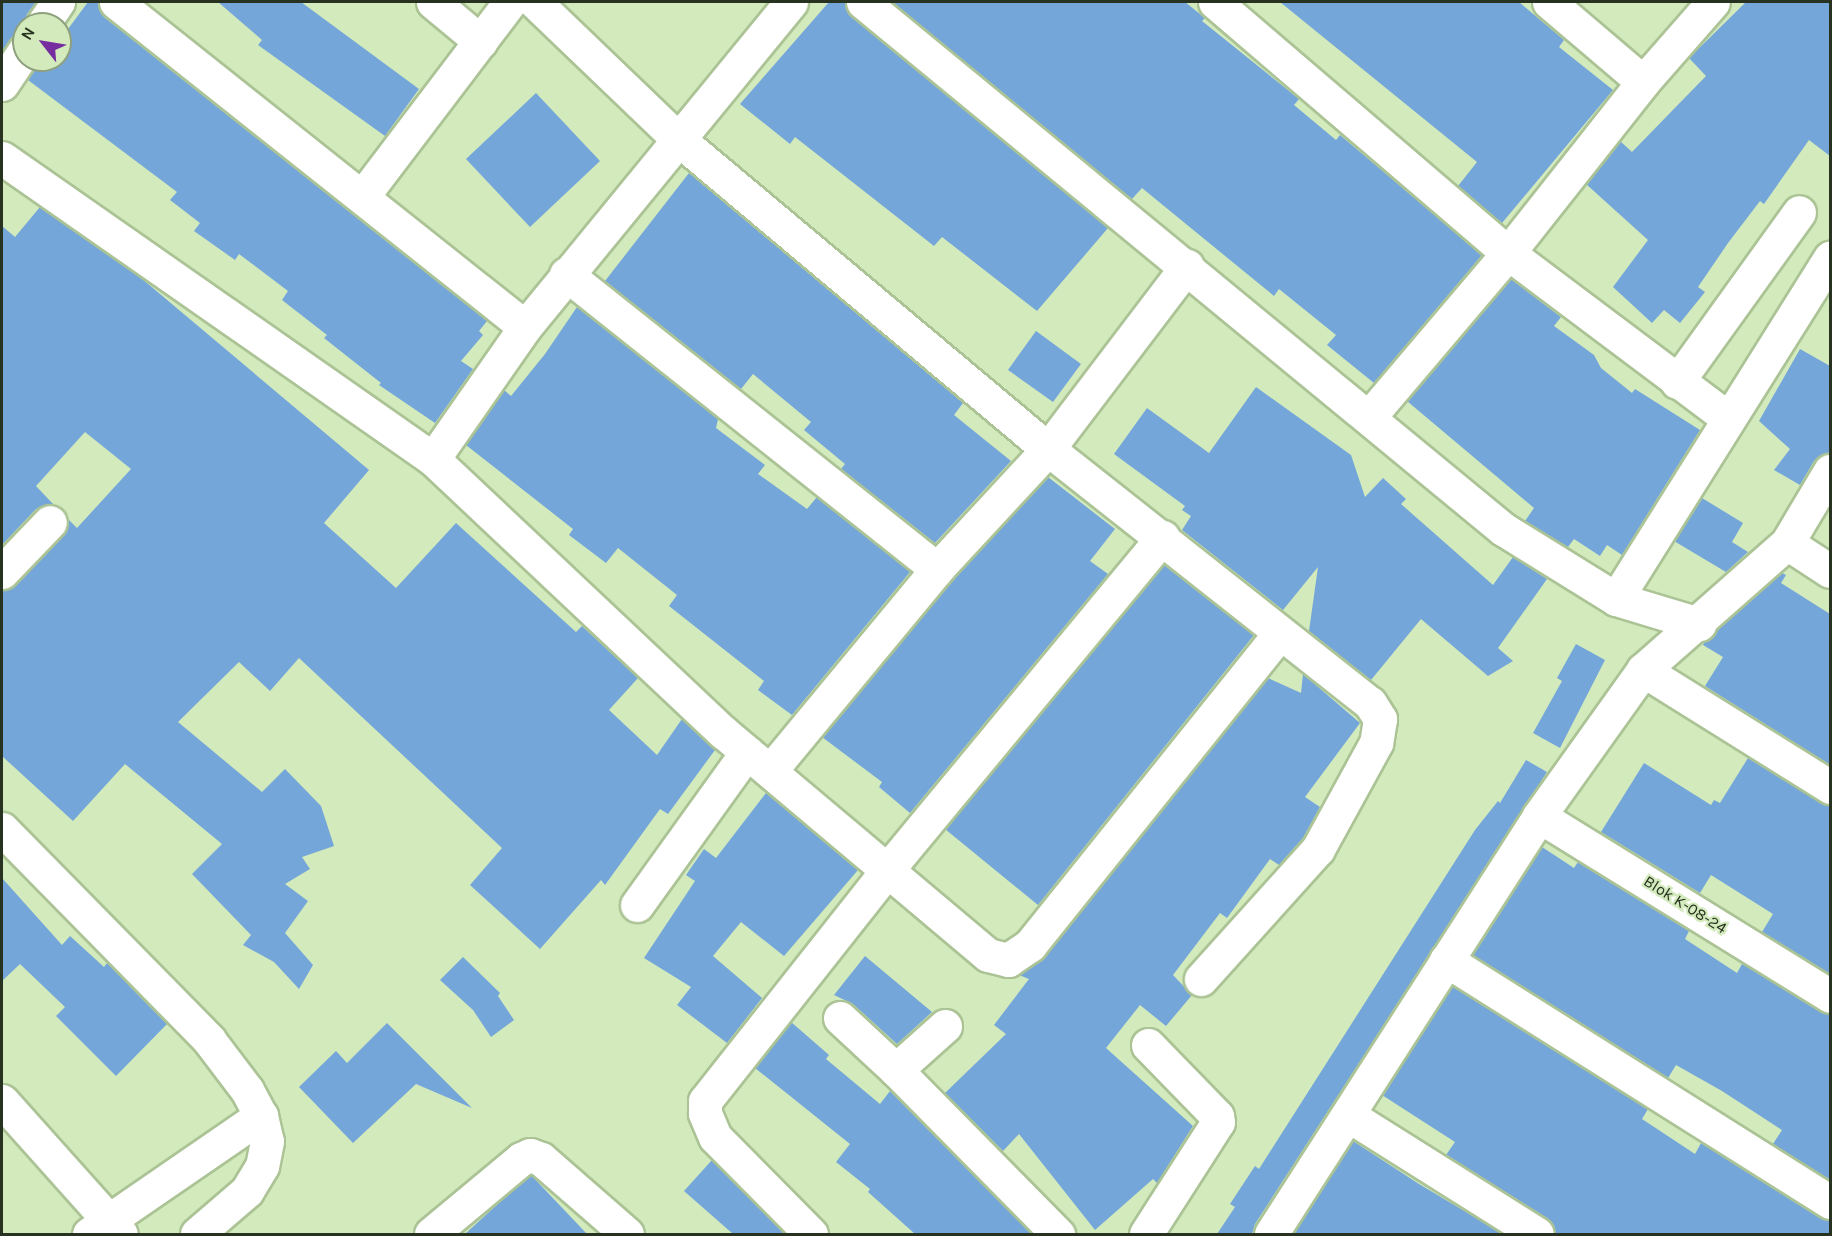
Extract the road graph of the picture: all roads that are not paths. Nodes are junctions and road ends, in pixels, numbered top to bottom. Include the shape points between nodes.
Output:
1 (116, 2) edge
2 (433, 2) edge
3 (510, 2) edge
4 (535, 2) edge
5 (791, 2) edge
6 (863, 2) edge
7 (1215, 2) edge
8 (1549, 2) edge
9 (1713, 2) edge
10 (481, 42) junction
11 (12, 69) edge
12 (1643, 82) junction
13 (2, 84) edge
14 (677, 138) junction
15 (2, 158) edge
16 (362, 197) junction
17 (1799, 212) dead end
18 (1508, 253) junction
19 (1830, 258) edge
20 (1187, 266) junction
21 (566, 274) junction
22 (525, 327) junction
23 (1677, 382) junction
24 (1369, 417) junction
25 (1729, 419) junction
26 (1048, 449) junction
27 (433, 459) junction
28 (1830, 471) edge
29 (50, 522) dead end
30 (1163, 537) junction
31 (1787, 543) junction
32 (937, 570) junction
33 (1830, 571) edge
34 (2, 572) edge
35 (1616, 599) junction
36 (1699, 624) junction
37 (1279, 634) junction
38 (1643, 670) junction
39 (758, 762) junction
40 (1830, 787) edge
41 (1539, 816) junction
42 (2, 829) edge
43 (888, 869) junction
44 (637, 905) dead end
45 (1446, 960) junction
46 (1201, 980) dead end
47 (1830, 996) edge
48 (840, 1018) dead end
49 (945, 1026) dead end
50 (1148, 1045) dead end
51 (896, 1070) junction
52 (2, 1101) edge
53 (261, 1116) junction
54 (1348, 1116) junction
55 (1830, 1202) edge
56 (107, 1230) edge
57 (197, 1234) edge
58 (431, 1234) edge
59 (627, 1234) edge
60 (811, 1234) edge
61 (1058, 1234) edge
62 (1146, 1234) edge
63 (1271, 1234) edge
64 (1537, 1234) edge

1 - 16 street
2 - 10 street
3 - 10 street
4 - 14 street
5 - 14 street
6 - 20 street
7 - 18 street
8 - 12 street
9 - 12 street
10 - 16 street
11 - 13 street
12 - 18 street
14 - 21 street
14 - 26 street
15 - 27 street
16 - 22 street
17 - 23 street
18 - 23 street
18 - 24 street
19 - 25 street
20 - 24 street
20 - 26 street
21 - 22 street
21 - 32 street
22 - 27 street
23 - 25 street
24 - 35 street via 1503,529
25 - 35 street
26 - 30 street
26 - 32 street
27 - 39 street
28 - 31 street
29 - 34 street
30 - 37 street
30 - 43 street
31 - 33 street
31 - 36 street
32 - 39 street
35 - 36 street
36 - 38 street
37 - 43 street via 1030,945 1008,960 988,955
37 - 46 street via 1370,703 1380,718 1376,743 1318,849
38 - 40 street
38 - 41 street
39 - 43 street
39 - 44 street
41 - 45 street
41 - 47 street, Blok K-08-24
42 - 53 street via 209,1040
43 - 60 street via 704,1105 716,1137
45 - 54 street
45 - 55 street
48 - 51 street
49 - 51 street
50 - 62 street via 1218,1122
51 - 61 street
52 - 56 street
53 - 56 street
53 - 57 street via 267,1141 262,1166 247,1191
54 - 63 street
54 - 64 street
58 - 59 street via 530,1155 541,1159

